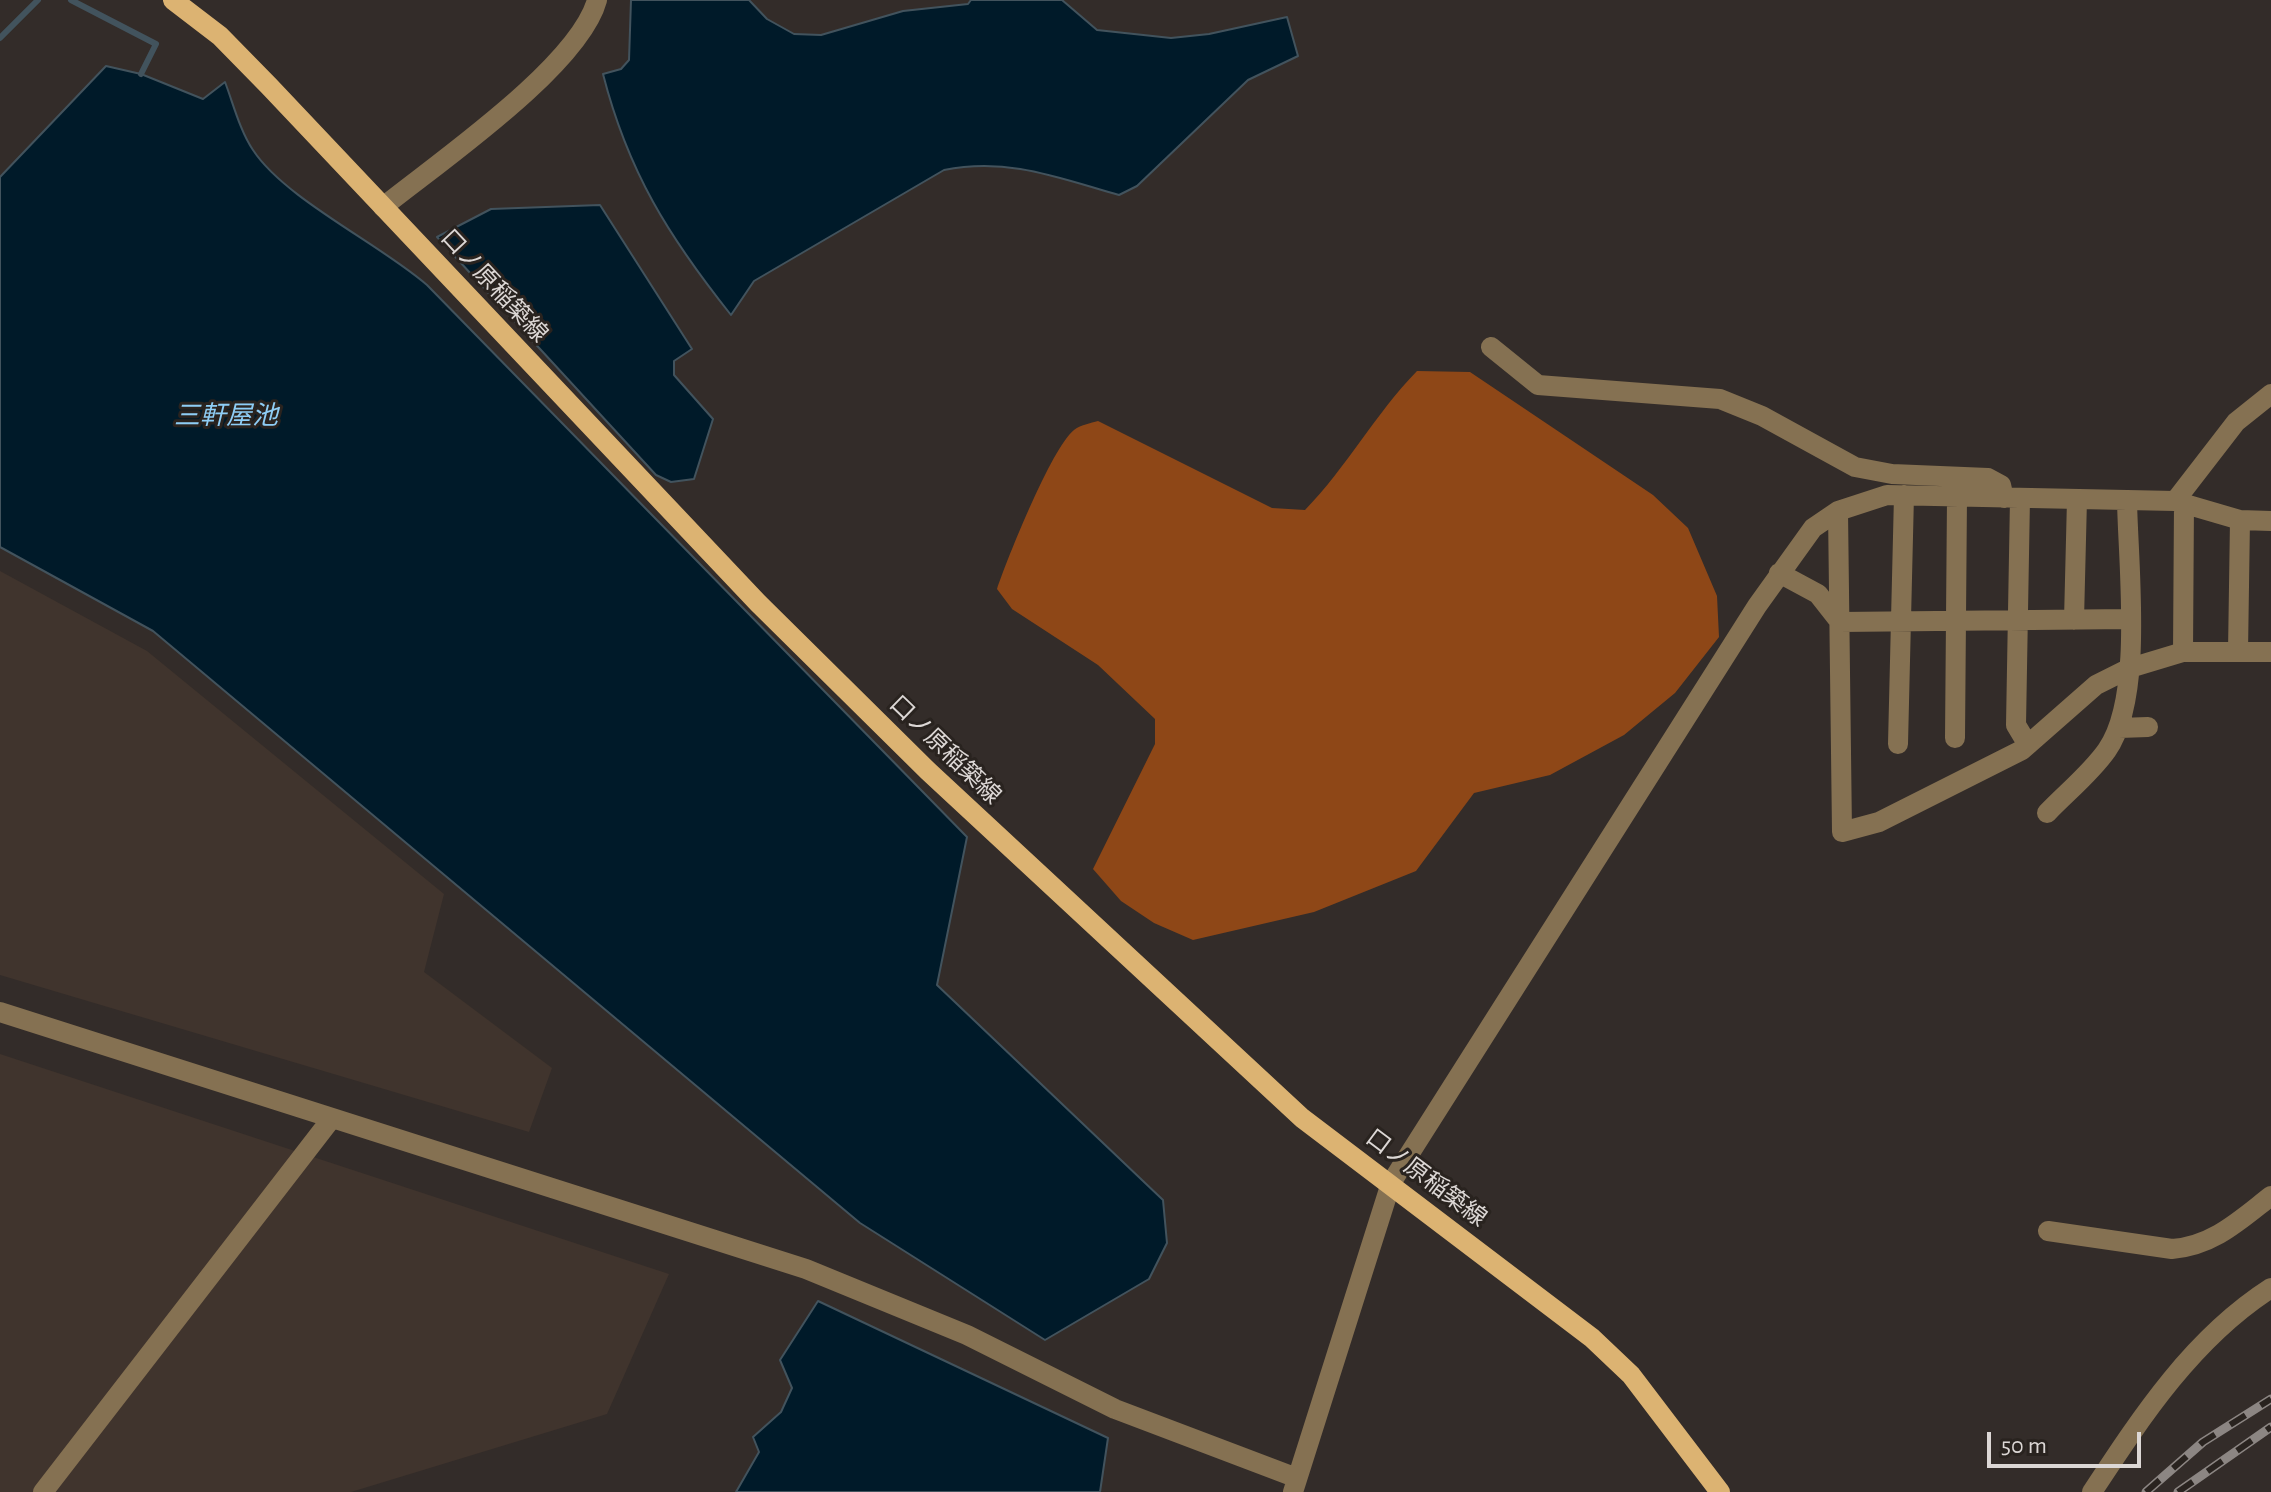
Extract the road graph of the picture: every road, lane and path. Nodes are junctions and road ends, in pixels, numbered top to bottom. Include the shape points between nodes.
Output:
1 (173, 0) edge
2 (597, 0) edge
3 (383, 207) junction
4 (1491, 347) dead end
5 (2271, 394) edge
6 (1904, 495) junction
7 (1957, 497) junction
8 (2012, 498) junction
9 (2077, 499) junction
10 (2127, 500) junction
11 (2179, 502) junction
12 (1838, 511) junction
13 (2240, 520) junction
14 (2271, 521) edge
15 (1779, 573) junction
16 (2129, 619) junction
17 (2018, 620) junction
18 (2074, 620) junction
19 (1958, 621) junction
20 (1840, 622) junction
21 (1903, 622) junction
22 (2183, 652) junction
23 (2238, 652) junction
24 (2271, 652) edge
25 (2130, 668) junction
26 (2148, 727) dead end
27 (2119, 728) junction
28 (1955, 738) dead end
29 (1898, 744) dead end
30 (2028, 745) junction
31 (2047, 813) dead end
32 (0, 1012) edge
33 (332, 1118) junction
34 (1391, 1183) junction
35 (2271, 1196) edge
36 (2048, 1231) dead end
37 (2271, 1288) edge
38 (1295, 1485) edge
39 (43, 1492) edge
40 (1720, 1492) edge
41 (2092, 1492) edge

1 - 3 main road, 口ノ原稲築線 via 220,36
2 - 3 street via 578,38 551,70
3 - 34 main road, 口ノ原稲築線 via 758,603 928,771 1302,1118
4 - 8 street via 1538,385 1720,399 1855,467 1988,478
5 - 11 street via 2236,422
6 - 7 street
6 - 12 street via 1887,495
6 - 21 street
7 - 8 street
7 - 19 street
8 - 9 street
8 - 17 street
9 - 10 street
9 - 18 street
10 - 11 street
10 - 16 street
11 - 13 street
11 - 22 street
12 - 15 street via 1813,528
12 - 20 street
13 - 14 street
13 - 23 street
15 - 20 street via 1818,594
15 - 34 street
16 - 18 street
16 - 25 street
17 - 18 street
17 - 19 street
17 - 30 street via 2016,725
19 - 21 street
19 - 28 street
20 - 21 street
20 - 30 street via 1842,832 1879,822
21 - 29 street
22 - 23 street
22 - 25 street
23 - 24 street
25 - 27 street
25 - 30 street via 2096,685
26 - 27 street
27 - 31 street via 2106,752
32 - 33 street
33 - 38 street via 806,1269 967,1335 1115,1409
33 - 39 street
34 - 38 street
34 - 40 main road, 口ノ原稲築線 via 1602,1347 1631,1375
35 - 36 street via 2222,1234 2186,1248
37 - 41 street via 2200,1346 2153,1401

